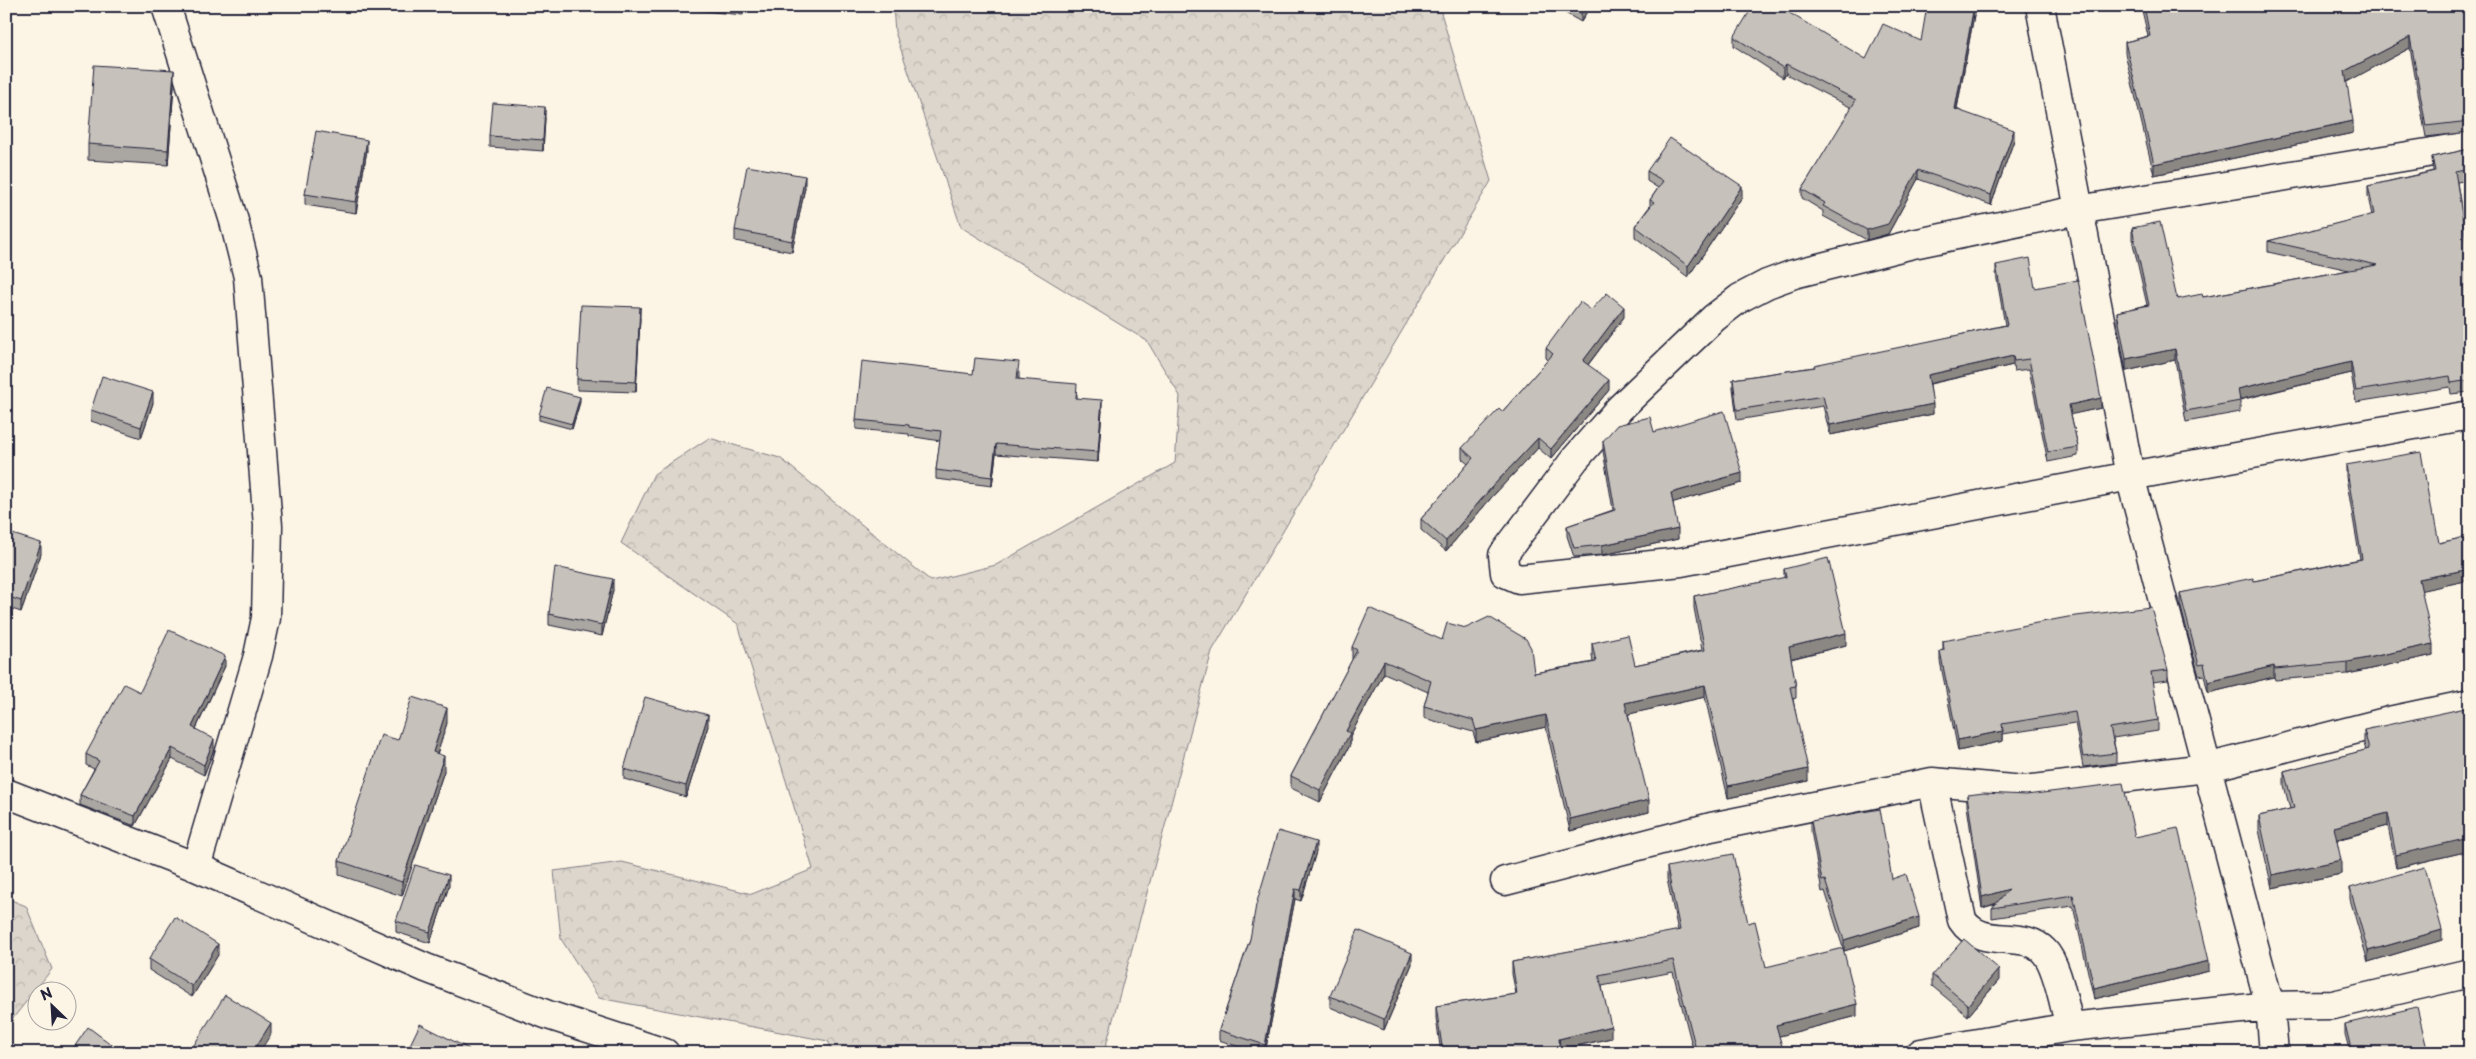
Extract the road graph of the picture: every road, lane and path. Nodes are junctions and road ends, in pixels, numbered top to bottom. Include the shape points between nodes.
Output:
1 (166, 6) edge
2 (2040, 6) edge
3 (2470, 146) edge
4 (2078, 210) junction
5 (2470, 414) edge
6 (2130, 476) junction
7 (2470, 704) edge
8 (2206, 768) junction
9 (1932, 782) junction
10 (6, 793) edge
11 (196, 867) junction
12 (1506, 882) dead end
13 (2470, 973) edge
14 (2270, 1006) junction
15 (2070, 1027) junction
16 (1983, 1048) edge
17 (665, 1053) edge
18 (1921, 1053) edge
19 (2274, 1053) edge

1 - 11 street via 234,221 248,277 268,526 266,618 247,700
2 - 4 street
3 - 4 street
4 - 6 street
4 - 6 street via 1913,244 1794,274 1740,298 1679,349 1619,409 1575,459 1503,555 1502,565 1505,573 1519,580 1681,562
5 - 6 street
6 - 8 street
7 - 8 street via 2389,721
8 - 9 street via 2024,790
8 - 14 street
9 - 12 street via 1710,827
9 - 15 street via 1962,920 1969,930 1980,936 2035,943 2045,951 2051,961
10 - 11 street
11 - 17 street via 426,968 548,1015
13 - 14 street via 2333,1005
14 - 15 street
14 - 19 street
15 - 16 street
16 - 18 street

